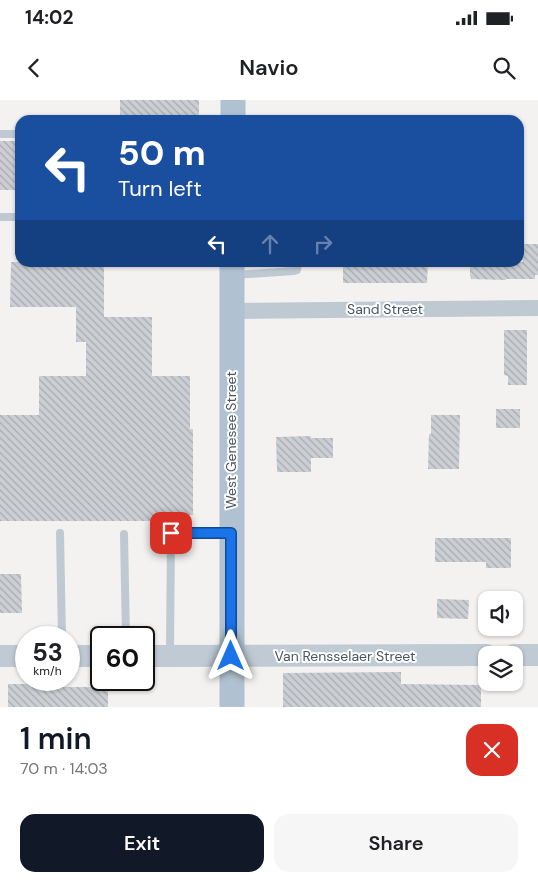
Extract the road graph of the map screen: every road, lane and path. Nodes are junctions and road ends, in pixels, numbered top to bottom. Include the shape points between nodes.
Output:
1 (233, 100) edge
2 (233, 115) edge
3 (0, 134) edge
4 (15, 134) edge
5 (0, 217) edge
6 (15, 217) edge
7 (297, 267) edge
8 (232, 269) edge
9 (538, 308) edge
10 (231, 310) junction
11 (60, 533) dead end
12 (231, 533) junction
13 (124, 534) dead end
14 (62, 626) edge
15 (126, 626) edge
16 (478, 655) edge
17 (523, 655) edge
18 (538, 655) edge
19 (0, 656) edge
20 (15, 656) edge
21 (155, 656) edge
22 (170, 656) junction
23 (231, 656) junction
24 (232, 707) edge

1 - 2 main road
3 - 4 lane
5 - 6 lane
7 - 8 lane via 294,271
8 - 10 main road, West Genesee Street
9 - 10 street, Sand Street
10 - 12 main road, West Genesee Street
11 - 14 lane
12 - 22 lane via 171,533
12 - 23 main road, West Genesee Street
13 - 15 lane
16 - 23 street, Van Rensselaer Street
17 - 18 street
19 - 20 street
21 - 22 street, Van Rensselaer Street
22 - 23 street, Van Rensselaer Street
23 - 24 main road, West Genesee Street

